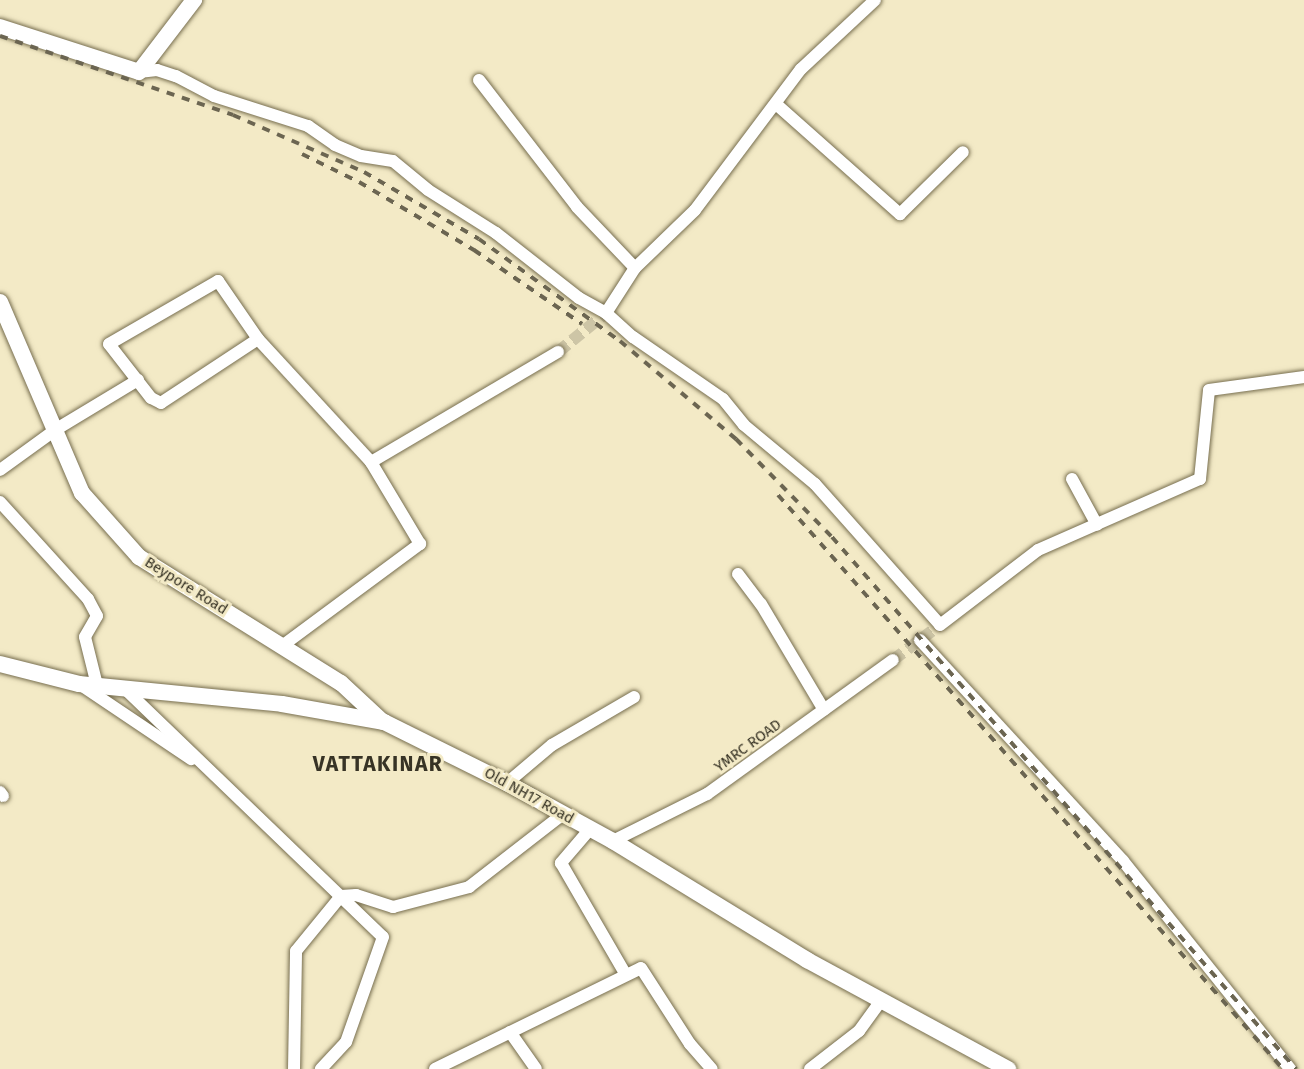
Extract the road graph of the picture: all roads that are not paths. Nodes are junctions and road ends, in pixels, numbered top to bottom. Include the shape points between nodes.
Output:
1 (195, 0) edge
2 (875, 0) edge
3 (0, 27) edge
4 (139, 72) junction
5 (479, 80) dead end
6 (776, 104) junction
7 (963, 152) dead end
8 (635, 268) junction
9 (0, 302) edge
10 (606, 313) junction
11 (258, 339) junction
12 (558, 352) tunnel mouth
13 (1304, 377) edge
14 (138, 380) junction
15 (55, 430) junction
16 (371, 462) junction
17 (0, 470) edge
18 (1072, 479) dead end
19 (0, 502) edge
20 (1096, 525) junction
21 (738, 574) dead end
22 (920, 640) dead end
23 (282, 646) junction
24 (893, 660) tunnel mouth
25 (0, 664) edge
26 (80, 684) junction
27 (97, 685) junction
28 (124, 688) junction
29 (633, 698) dead end
30 (824, 710) junction
31 (384, 723) junction
32 (222, 780) junction
33 (507, 783) junction
34 (563, 814) junction
35 (590, 829) junction
36 (613, 841) junction
37 (341, 896) junction
38 (626, 975) junction
39 (881, 1001) junction
40 (510, 1032) junction
41 (294, 1069) edge
42 (321, 1069) edge
43 (435, 1069) edge
44 (536, 1069) edge
45 (712, 1069) edge
46 (810, 1069) edge
47 (1008, 1069) edge
48 (1290, 1069) edge

1 - 4 main road
2 - 6 street via 801,69
3 - 4 main road
4 - 10 street via 157,70 176,76 214,96 308,126 335,145 361,156 393,161 428,190 496,233 579,298
5 - 8 street via 577,207
6 - 7 street via 900,214
6 - 8 street via 695,210
8 - 10 street
9 - 15 main road, Beypore Road
10 - 20 street via 633,337 723,399 744,425 815,484 940,625 1038,550
11 - 14 street via 161,403
11 - 14 street via 218,281 109,344
11 - 16 street
12 - 16 street
13 - 20 street via 1209,390 1200,479
14 - 15 street
15 - 17 street
15 - 23 main road, Beypore Road via 82,493 139,557
16 - 23 street via 420,544
18 - 20 street
19 - 27 street via 88,599 97,616 85,637
21 - 30 street via 761,604
22 - 48 street via 1123,861
23 - 31 main road, Beypore Road via 341,683
24 - 30 street, YMRC ROAD
25 - 26 main road, Old NH17 Road
26 - 27 main road, Old NH17 Road
26 - 32 street
27 - 28 main road, Old NH17 Road
28 - 31 main road, Old NH17 Road via 282,704
28 - 32 street
29 - 33 street via 552,745
30 - 36 street, YMRC ROAD via 706,794
31 - 33 main road, Old NH17 Road
32 - 37 street
33 - 34 main road, Old NH17 Road
34 - 35 main road, Old NH17 Road
34 - 37 street via 468,887 393,907 356,895
35 - 36 main road, Old NH17 Road
35 - 38 street via 561,863
36 - 39 main road, Old NH17 Road
37 - 41 street via 296,951
37 - 42 street via 383,937 346,1042
38 - 40 street
38 - 45 street via 640,968 690,1044
39 - 46 street via 858,1031
39 - 47 main road, Old NH17 Road
40 - 43 street
40 - 44 street

